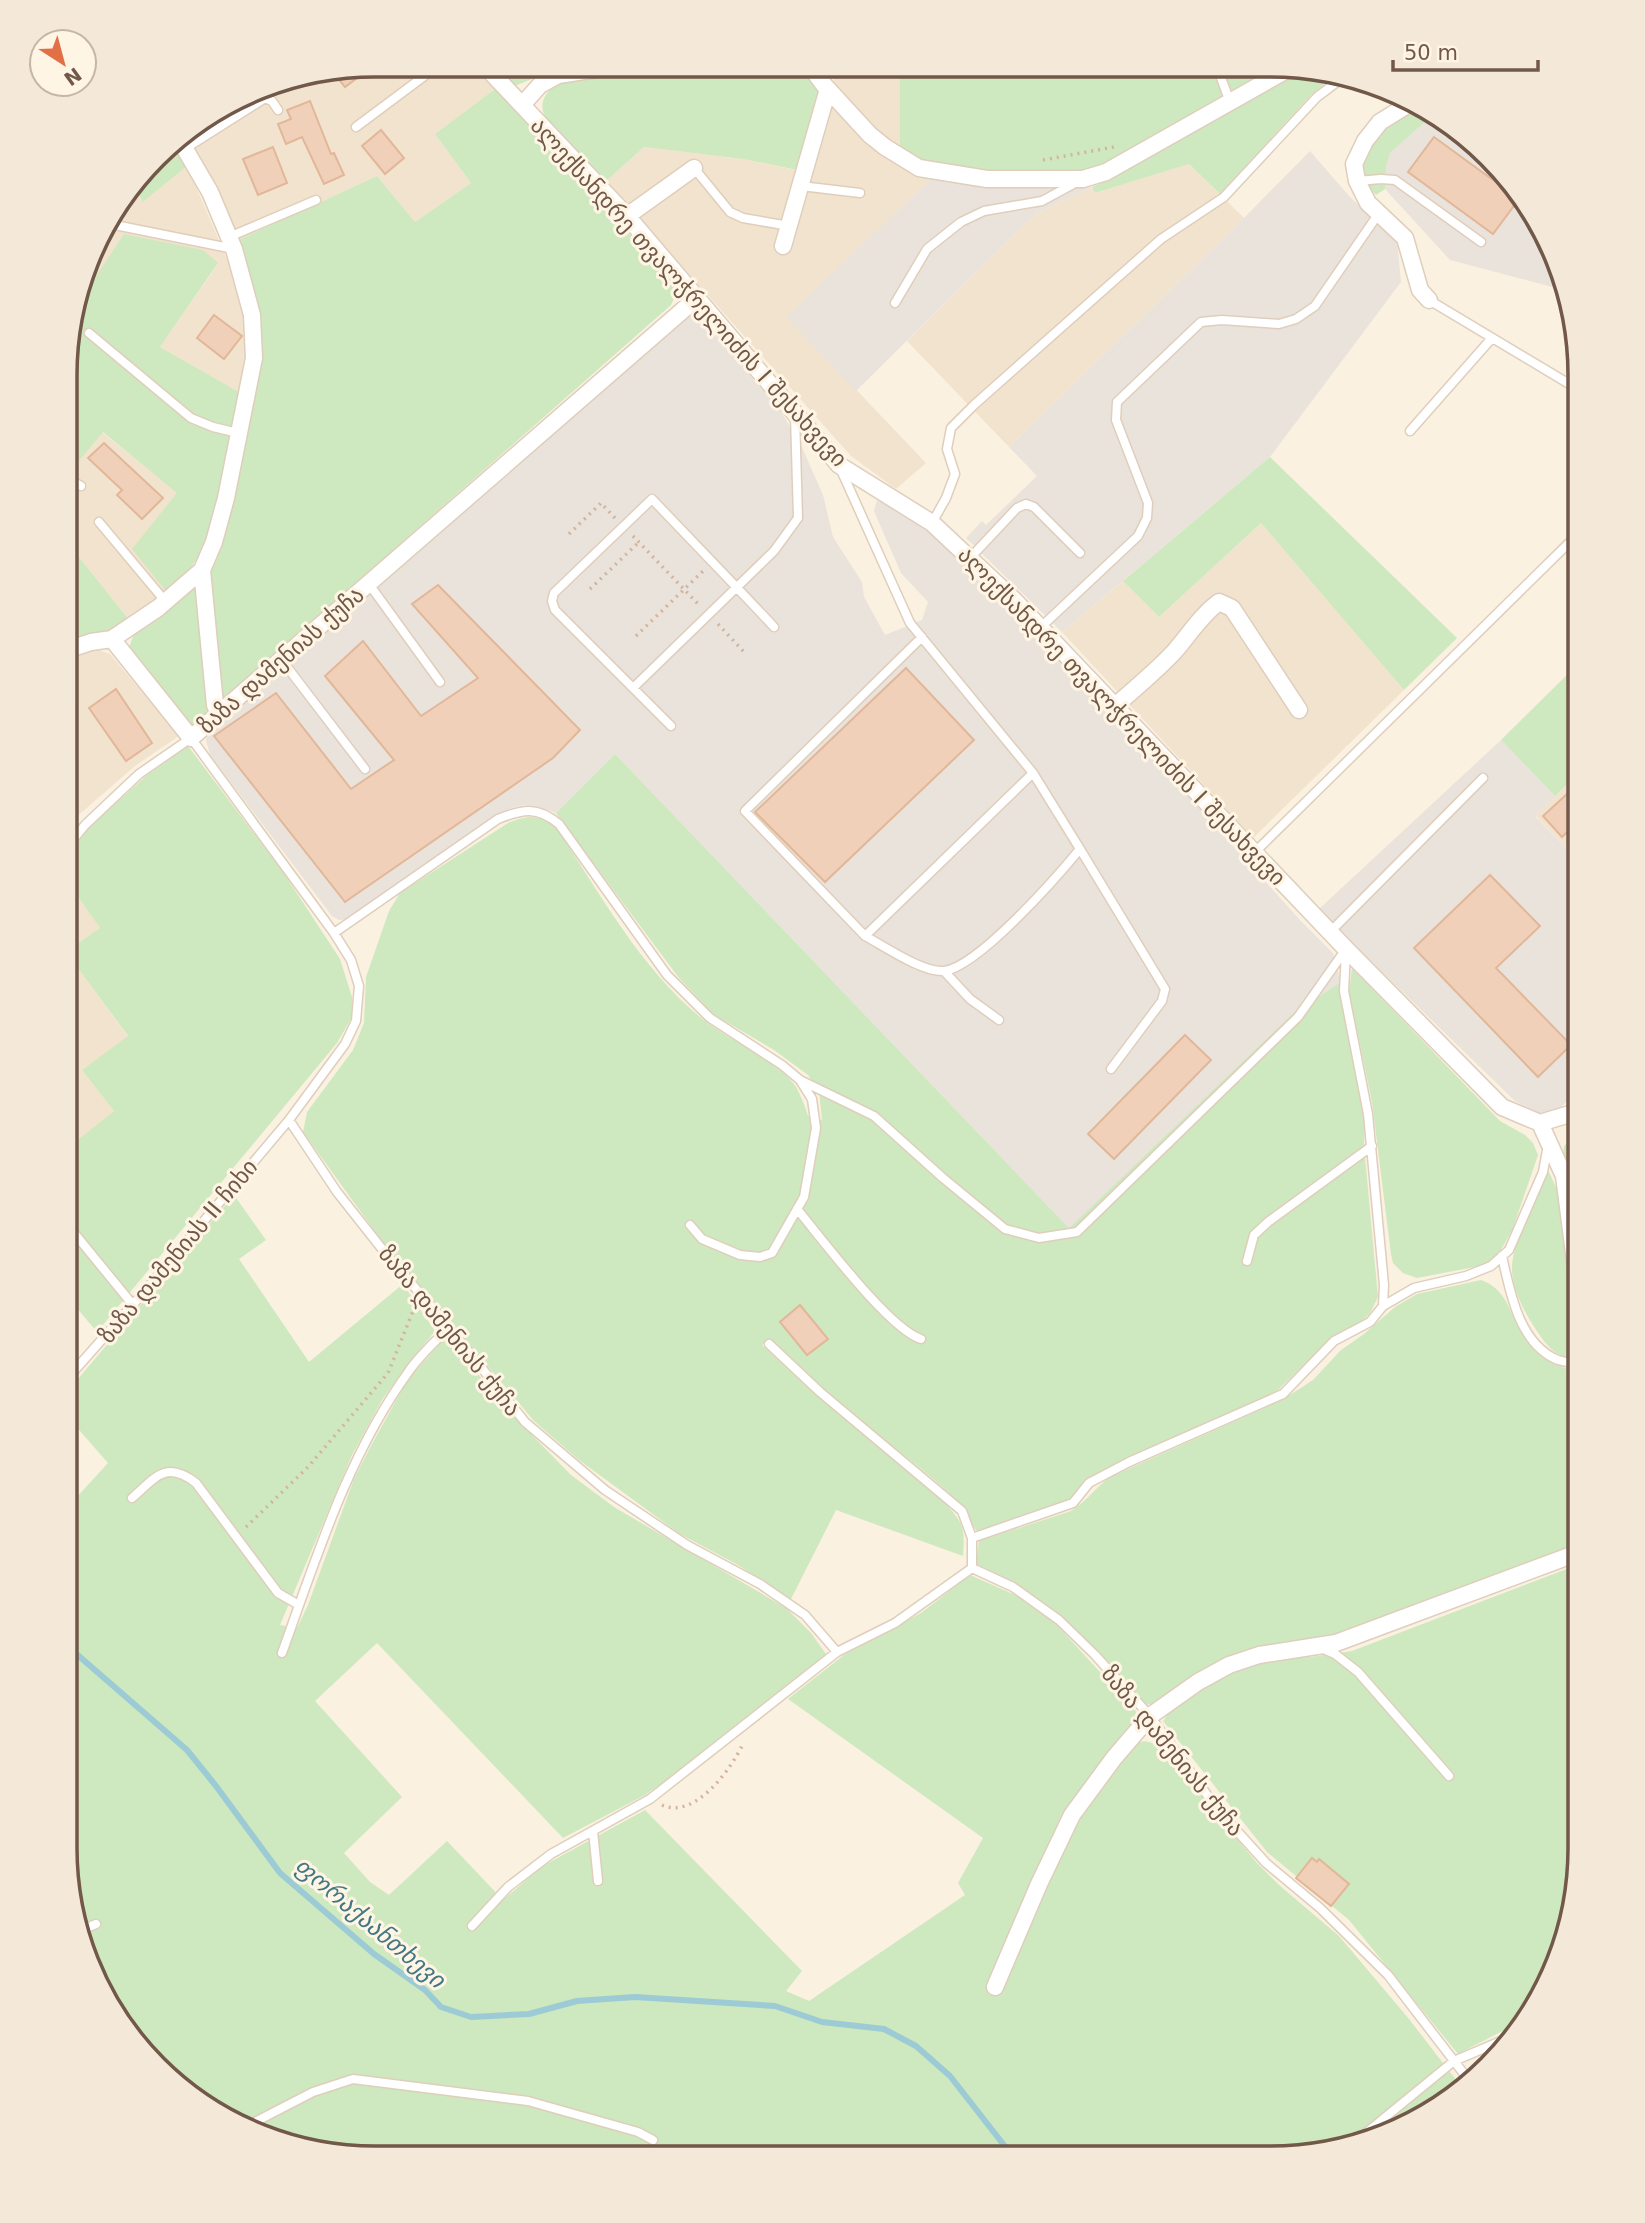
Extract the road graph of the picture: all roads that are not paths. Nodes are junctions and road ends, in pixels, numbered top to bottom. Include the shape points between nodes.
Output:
1 (423, 77) edge
2 (495, 77) edge
3 (547, 77) edge
4 (819, 77) edge
5 (1221, 77) edge
6 (1274, 77) edge
7 (1334, 84) edge
8 (828, 89) junction
9 (266, 98) edge
10 (262, 100) edge
11 (1230, 102) junction
12 (522, 105) junction
13 (1402, 108) edge
14 (278, 110) dead end
15 (356, 127) dead end
16 (209, 128) edge
17 (185, 147) edge
18 (694, 168) joint
19 (1083, 179) junction
20 (1357, 181) junction
21 (800, 186) junction
22 (860, 192) dead end
23 (316, 200) dead end
24 (1379, 213) junction
25 (627, 216) junction
26 (118, 225) edge
27 (789, 226) junction
28 (1481, 242) dead end
29 (231, 244) junction
30 (783, 246) dead end
31 (698, 296) junction
32 (1429, 300) joint
33 (895, 303) dead end
34 (89, 333) dead end
35 (1492, 338) junction
36 (1568, 382) edge
37 (795, 412) junction
38 (1410, 431) dead end
39 (238, 433) junction
40 (839, 465) junction
41 (77, 484) edge
42 (81, 486) dead end
43 (99, 522) dead end
44 (932, 523) junction
45 (1568, 544) edge
46 (1080, 553) dead end
47 (970, 558) junction
48 (202, 570) junction
49 (369, 583) junction
50 (737, 587) junction
51 (165, 601) junction
52 (775, 627) dead end
53 (1041, 627) junction
54 (922, 637) junction
55 (112, 639) junction
56 (77, 647) edge
57 (281, 659) junction
58 (440, 682) dead end
59 (633, 688) junction
60 (1116, 705) junction
61 (1299, 710) dead end
62 (219, 713) junction
63 (671, 726) dead end
64 (191, 738) junction
65 (365, 769) dead end
66 (1033, 773) junction
67 (1483, 778) dead end
68 (77, 834) edge
69 (1080, 849) junction
70 (1255, 852) junction
71 (1330, 932) junction
72 (334, 933) junction
73 (865, 936) junction
74 (1346, 949) junction
75 (944, 971) junction
76 (999, 1020) dead end
77 (1111, 1069) dead end
78 (800, 1080) junction
79 (1568, 1112) edge
80 (289, 1120) junction
81 (1541, 1124) junction
82 (1548, 1145) junction
83 (1372, 1146) junction
84 (1568, 1207) edge
85 (797, 1209) junction
86 (691, 1225) dead end
87 (77, 1237) edge
88 (1502, 1256) junction
89 (1247, 1261) dead end
90 (132, 1305) junction
91 (1383, 1306) junction
92 (449, 1327) junction
93 (921, 1339) dead end
94 (769, 1344) dead end
95 (1568, 1362) edge
96 (77, 1368) edge
97 (132, 1498) dead end
98 (972, 1538) junction
99 (1568, 1556) edge
100 (972, 1568) junction
101 (299, 1605) junction
102 (1318, 1646) junction
103 (837, 1652) junction
104 (282, 1653) dead end
105 (1150, 1716) junction
106 (1449, 1776) dead end
107 (593, 1831) junction
108 (598, 1881) dead end
109 (96, 1924) dead end
110 (472, 1926) dead end
111 (88, 1927) edge
112 (995, 1987) dead end
113 (1494, 2044) edge
114 (1454, 2061) junction
115 (1464, 2074) edge
116 (257, 2121) edge
117 (1373, 2127) edge
118 (653, 2140) dead end

1 - 15 lane
2 - 12 street, ალექსანდრე თვალჭრელიძის I შესახვევი
3 - 12 street
4 - 8 street
5 - 11 lane
6 - 11 street
7 - 44 lane via 1224,197 1161,239 951,428 947,449 956,474
8 - 19 street via 870,135 919,168 987,179
8 - 21 street
9 - 14 lane
10 - 16 lane
11 - 19 street via 1106,172
12 - 25 street, ალექსანდრე თვალჭრელიძის I შესახვევი
13 - 20 street via 1380,122 1365,142 1354,164
17 - 29 street
18 - 25 street
18 - 27 lane via 730,212
19 - 33 lane via 1042,201 984,211 961,222 928,248
20 - 24 street
20 - 28 lane via 1395,180
21 - 22 lane
21 - 27 street
23 - 29 lane
24 - 32 street via 1405,238 1420,290
24 - 53 lane via 1315,306 1279,324 1201,323 1117,402 1116,420 1148,503 1147,518 1138,536
25 - 31 street, ალექსანდრე თვალჭრელიძის I შესახვევი
26 - 29 lane
27 - 30 street
29 - 39 street via 252,315 254,358
31 - 37 street, ალექსანდრე თვალჭრელიძის I შესახვევი
31 - 49 street, ზაზა დამენიას ქუჩა
32 - 35 lane
34 - 39 lane via 191,418
35 - 36 lane
35 - 38 lane
37 - 40 street, ალექსანდრე თვალჭრელიძის I შესახვევი
37 - 50 lane via 798,518 774,551
39 - 48 street via 226,498
40 - 44 street, ალექსანდრე თვალჭრელიძის I შესახვევი
40 - 54 lane via 910,622
41 - 42 lane
43 - 51 lane
44 - 47 street, ალექსანდრე თვალჭრელიძის I შესახვევი
45 - 70 lane
46 - 47 lane via 1026,504
47 - 53 street, ალექსანდრე თვალჭრელიძის I შესახვევი
48 - 51 street
48 - 62 street
49 - 57 street, ზაზა დამენიას ქუჩა
49 - 58 lane
50 - 52 lane
50 - 59 lane
50 - 59 lane via 652,499 554,593 555,610
51 - 55 street
53 - 60 street, ალექსანდრე თვალჭრელიძის I შესახვევი
54 - 66 lane
54 - 73 lane via 745,811
55 - 56 street
55 - 64 street
57 - 62 street, ზაზა დამენიას ქუჩა
57 - 65 lane
59 - 63 lane
60 - 61 street via 1152,675 1219,602 1232,608
60 - 70 street, ალექსანდრე თვალჭრელიძის I შესახვევი
62 - 64 street, ზაზა დამენიას ქუჩა
64 - 68 lane via 139,774
64 - 72 lane, ზაზა დამენიას ქუჩა
66 - 69 lane
66 - 73 lane
67 - 71 lane
69 - 75 lane via 1019,916 977,953
69 - 77 lane via 1166,989 1162,1001
70 - 71 street, ალექსანდრე თვალჭრელიძის I შესახვევი
71 - 74 street, ალექსანდრე თვალჭრელიძის I შესახვევი
72 - 78 lane via 498,820 519,811 535,811 559,824 684,995 709,1018
72 - 80 lane, ზაზა დამენიას ქუჩა via 351,960 359,986 356,1021 345,1044
73 - 75 lane via 924,967
74 - 78 lane via 1298,1017 1077,1232 1039,1238 1005,1229 874,1116
74 - 81 street, ალექსანდრე თვალჭრელიძის I შესახვევი via 1502,1107
74 - 83 lane via 1344,991
75 - 76 lane via 970,999
78 - 85 lane via 812,1099 816,1128 804,1197
79 - 81 street
80 - 90 lane, ზაზა დამენიას II ჩიხი
80 - 92 lane, ზაზა დამენიას ქუჩა via 337,1192
81 - 82 street
82 - 84 street via 1564,1176
82 - 88 lane via 1543,1172 1509,1250
83 - 89 lane via 1268,1222 1254,1236
83 - 91 lane
85 - 86 lane via 772,1253 760,1257 740,1255 702,1239
85 - 93 lane via 891,1319 910,1336
87 - 90 lane
88 - 91 lane via 1491,1266 1414,1288
88 - 95 lane via 1525,1330 1542,1350
90 - 96 lane, ზაზა დამენიას II ჩიხი
91 - 98 lane via 1370,1322 1334,1341 1283,1394 1129,1462 1089,1483 1073,1503
92 - 101 lane via 410,1368 373,1426 339,1497
92 - 103 lane, ზაზა დამენიას ქუჩა via 525,1422 605,1490 805,1615
94 - 98 lane via 962,1511
97 - 101 lane via 156,1477 170,1471 184,1474 278,1592
98 - 100 lane
99 - 102 street
100 - 103 lane via 895,1623
100 - 105 lane, ზაზა დამენიას ქუჩა via 1013,1587 1059,1620
101 - 104 lane
102 - 105 street via 1259,1655 1229,1665
102 - 106 lane via 1358,1672
103 - 107 lane via 650,1799
105 - 112 street via 1072,1815
105 - 114 lane, ზაზა დამენიას ქუჩა via 1218,1810 1266,1863 1388,1975
107 - 108 lane
107 - 110 lane via 551,1854 508,1887
109 - 111 lane
113 - 114 lane
114 - 115 lane, ზაზა დამენიას ქუჩა
114 - 117 lane
116 - 118 lane via 313,2092 353,2079 528,2101

